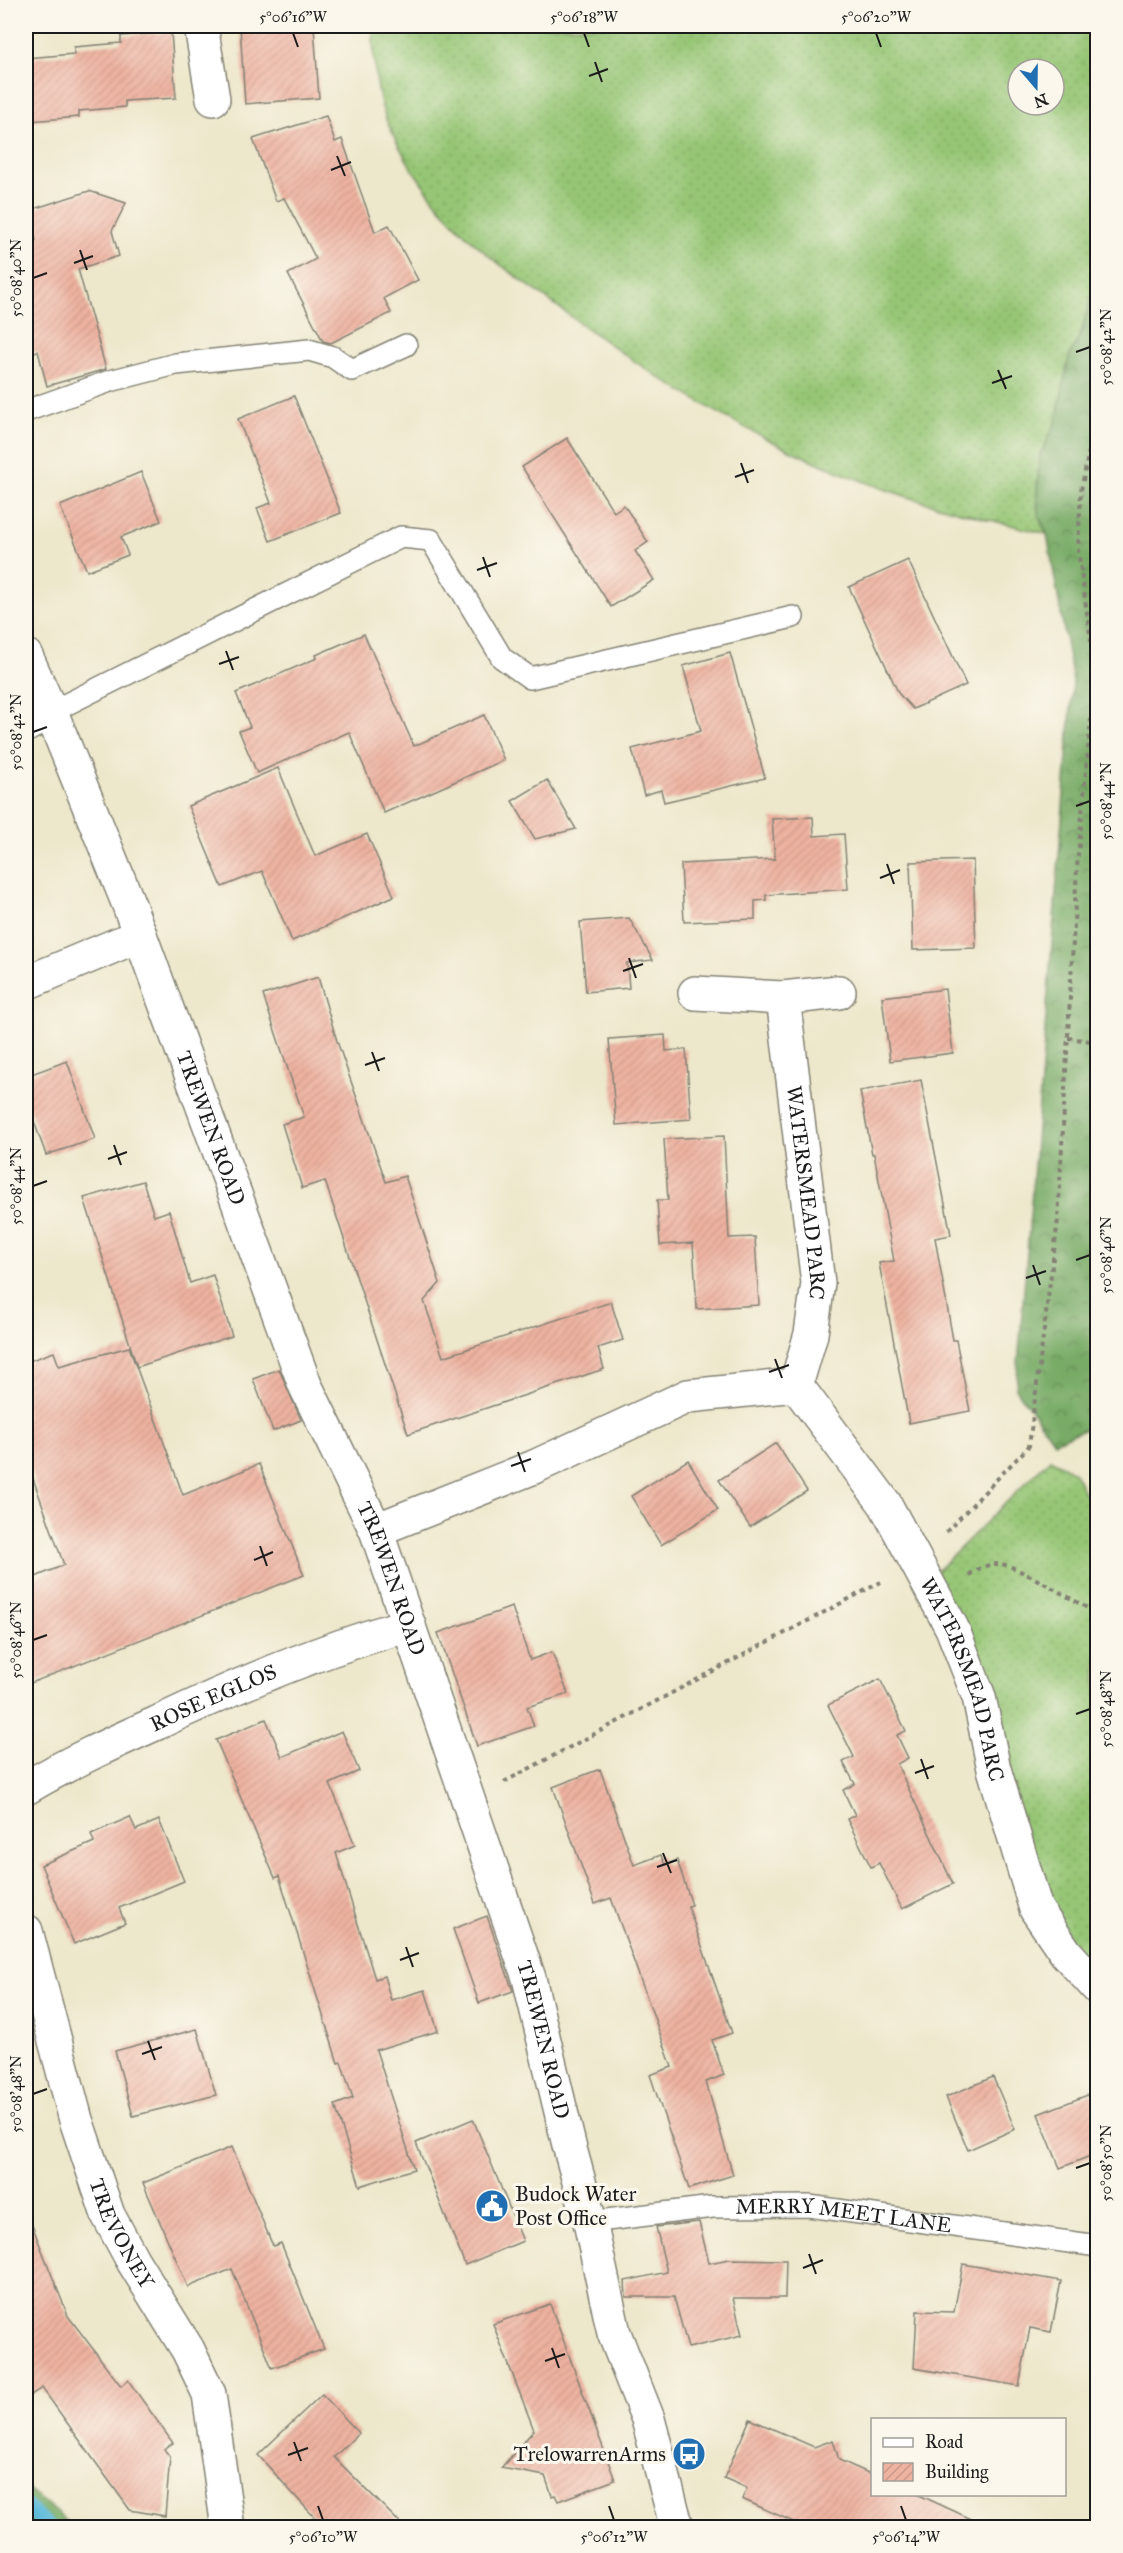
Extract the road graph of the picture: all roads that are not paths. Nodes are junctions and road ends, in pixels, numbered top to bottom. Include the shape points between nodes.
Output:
1 (201, 26) edge
2 (213, 99) dead end
3 (406, 345) dead end
4 (26, 411) edge
5 (793, 617) dead end
6 (26, 656) edge
7 (38, 718) edge
8 (140, 935) junction
9 (26, 983) edge
10 (839, 992) dead end
11 (695, 993) dead end
12 (783, 998) junction
13 (796, 1385) junction
14 (376, 1530) junction
15 (409, 1625) junction
16 (26, 1788) edge
17 (26, 1931) edge
18 (1098, 1988) edge
19 (590, 2222) junction
20 (1098, 2246) edge
21 (228, 2528) edge
22 (677, 2528) edge

1 - 2 street
3 - 4 lane via 352,370 333,357 309,351 176,364 110,381
5 - 7 lane via 530,678 502,658 431,540 401,537
6 - 7 street, TREWEN ROAD
7 - 8 street, TREWEN ROAD
8 - 9 street
8 - 14 street, TREWEN ROAD via 305,1385
10 - 12 street
11 - 12 street
12 - 13 street, WATERSMEAD PARC via 818,1283 811,1334
13 - 14 street via 688,1396 534,1467
13 - 18 street, WATERSMEAD PARC via 885,1504 952,1628 979,1697 994,1769 1036,1909 1066,1953
14 - 15 street, TREWEN ROAD
15 - 16 street, ROSE EGLOS via 307,1658 200,1702 94,1751
15 - 19 street, TREWEN ROAD via 529,1978
17 - 21 street, TREVONEY via 76,2120 108,2215 188,2350 209,2394
19 - 20 lane, MERRY MEET LANE via 713,2207 809,2206
19 - 22 street, TREWEN ROAD via 614,2333 648,2419

